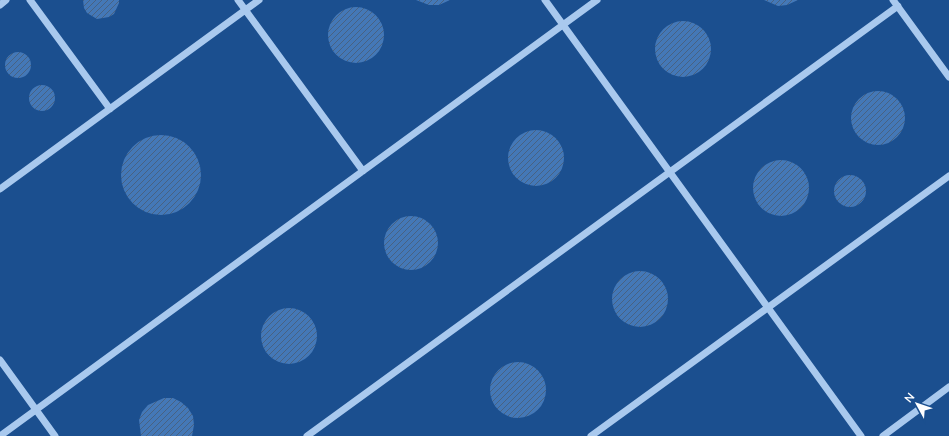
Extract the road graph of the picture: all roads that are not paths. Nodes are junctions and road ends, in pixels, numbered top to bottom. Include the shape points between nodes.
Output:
1 (6, 0) edge
2 (30, 0) edge
3 (238, 0) edge
4 (259, 0) edge
5 (545, 0) edge
6 (597, 0) edge
7 (895, 3) edge
8 (0, 5) edge
9 (245, 10) junction
10 (563, 25) junction
11 (949, 76) edge
12 (110, 109) junction
13 (363, 171) junction
14 (670, 172) junction
15 (949, 176) edge
16 (0, 189) edge
17 (768, 307) junction
18 (0, 360) edge
19 (949, 387) edge
20 (36, 410) junction
21 (0, 436) edge
22 (55, 436) edge
23 (307, 436) edge
24 (591, 436) edge
25 (862, 436) edge
26 (883, 436) edge

1 - 8 lane
2 - 12 lane
3 - 9 lane
4 - 9 lane
5 - 10 lane
6 - 10 lane
7 - 11 lane
7 - 14 lane
9 - 12 lane
9 - 13 lane
10 - 13 lane
10 - 14 lane
12 - 16 lane
13 - 20 lane
14 - 17 lane
14 - 23 lane
15 - 17 lane
17 - 24 lane
17 - 25 lane
18 - 20 lane
19 - 26 lane
20 - 21 lane
20 - 22 lane

